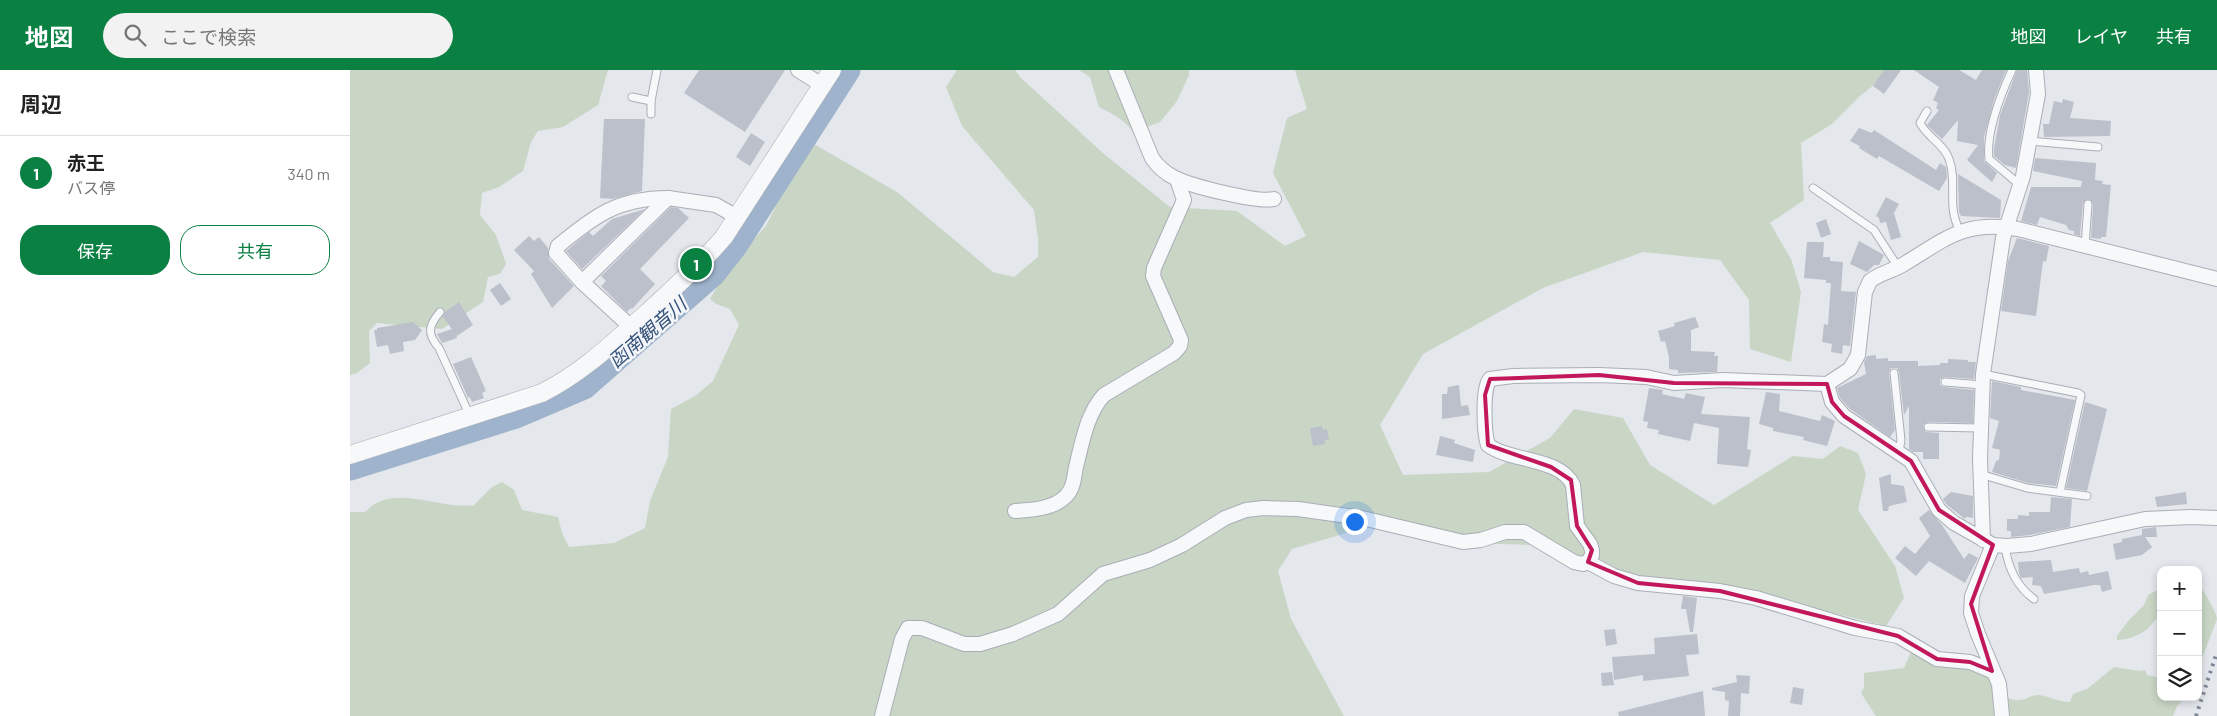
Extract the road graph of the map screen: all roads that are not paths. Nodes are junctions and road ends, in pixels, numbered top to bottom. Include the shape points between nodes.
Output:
1 (657, 70) edge
2 (798, 70) edge
3 (832, 70) edge
4 (1116, 70) edge
5 (2012, 70) edge
6 (2036, 70) edge
7 (822, 85) junction
8 (632, 97) dead end
9 (651, 101) junction
10 (1927, 111) dead end
11 (651, 114) dead end
12 (2030, 141) junction
13 (2098, 147) dead end
14 (1176, 179) junction
15 (2020, 185) junction
16 (1813, 188) dead end
17 (668, 198) junction
18 (1274, 199) dead end
19 (2088, 204) dead end
20 (738, 217) junction
21 (2007, 227) junction
22 (1960, 231) junction
23 (2085, 246) junction
24 (1898, 267) junction
25 (2217, 279) edge
26 (582, 282) junction
27 (440, 312) dead end
28 (631, 327) junction
29 (1894, 373) dead end
30 (1983, 379) junction
31 (1945, 382) dead end
32 (1827, 384) junction
33 (470, 416) junction
34 (1928, 427) dead end
35 (1980, 428) junction
36 (1899, 452) junction
37 (350, 455) edge
38 (1980, 474) junction
39 (2060, 492) junction
40 (2087, 496) dead end
41 (1015, 511) dead end
42 (2217, 518) edge
43 (1994, 544) junction
44 (1588, 562) junction
45 (2034, 599) dead end
46 (1992, 671) junction
47 (882, 716) edge
48 (2002, 716) edge

1 - 9 lane
2 - 7 street
3 - 7 street
4 - 14 street via 1152,158 1159,168
5 - 15 lane via 1990,138 1989,159
6 - 12 street via 2038,94
7 - 20 street
8 - 9 lane
9 - 11 lane
10 - 22 lane via 1920,123 1949,160 1951,205
12 - 13 lane
12 - 15 street
14 - 18 street via 1236,196 1267,201
14 - 41 street via 1184,200 1153,276 1181,340 1180,346 1098,402 1082,444 1072,488 1065,497 1052,505
15 - 21 street
16 - 24 lane via 1874,230
17 - 20 street via 716,205
17 - 26 street
17 - 26 street via 628,202 611,209 588,221 558,246 556,253
19 - 23 lane
20 - 28 street via 707,258
21 - 22 street via 1986,226
21 - 23 street
21 - 30 street
22 - 24 street
23 - 25 street
24 - 32 street via 1875,277 1867,286 1858,355 1850,369
26 - 28 street
27 - 33 lane via 431,328 431,339 439,348
28 - 33 street via 568,380 542,393
29 - 36 lane via 1901,440
30 - 31 lane
30 - 35 street
30 - 39 lane via 2081,395
32 - 36 street via 1832,402 1844,416
32 - 44 street via 1723,380 1674,383 1599,375 1490,379 1485,394 1488,445 1551,467 1571,480 1577,526 1592,550
33 - 37 street
34 - 35 lane
35 - 38 street
36 - 43 street via 1916,467 1938,510 1954,523
38 - 39 lane via 2027,488
38 - 43 street
39 - 40 lane
42 - 43 street via 2135,520 2047,541
43 - 45 lane via 2020,587
43 - 46 street via 1971,604 1973,622
44 - 46 street via 1602,571 1632,581 1756,598 1855,628 1898,636 1937,659 1970,662
44 - 47 street via 1574,562 1524,532 1505,532 1463,542 1387,523 1319,511 1246,510 1225,518 1182,545 1150,560 1103,574 1058,614 1012,634 972,644 922,628 908,628 902,639
46 - 48 street via 2001,693

